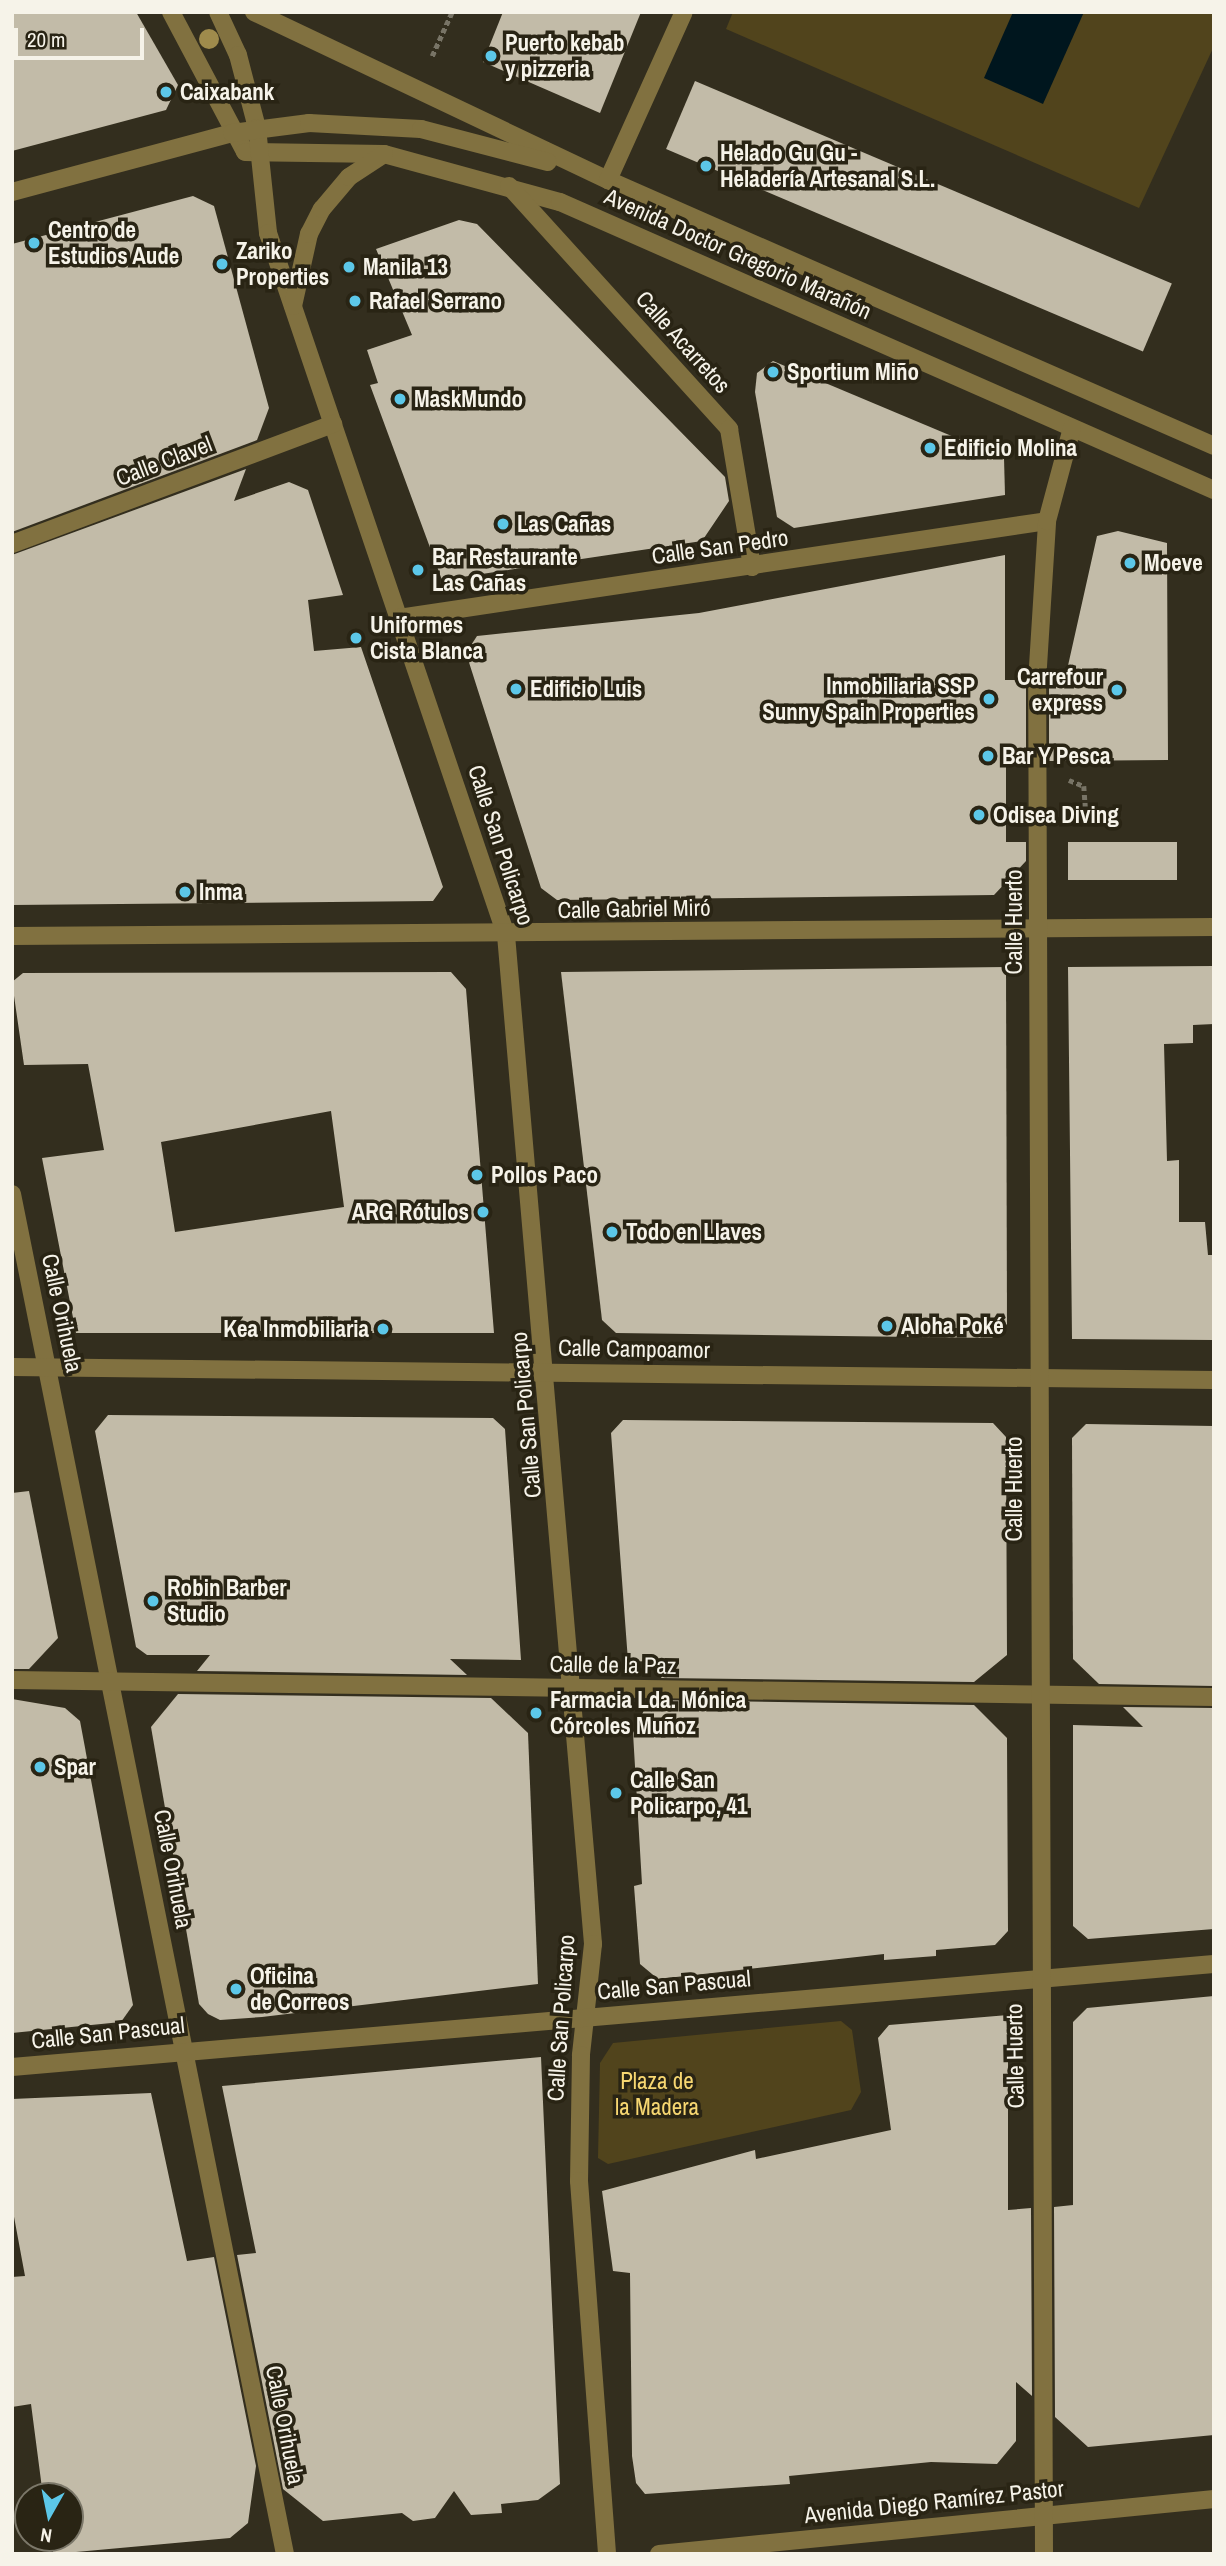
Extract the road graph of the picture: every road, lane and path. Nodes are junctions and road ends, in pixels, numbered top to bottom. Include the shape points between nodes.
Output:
1 (171, 12) edge
2 (218, 12) edge
3 (254, 12) edge
4 (452, 12) edge
5 (684, 12) edge
6 (432, 56) dead end
7 (257, 128) junction
8 (232, 133) junction
9 (384, 154) junction
10 (260, 155) junction
11 (608, 180) junction
12 (507, 183) junction
13 (12, 192) edge
14 (293, 306) junction
15 (333, 424) junction
16 (1072, 428) junction
17 (1214, 446) edge
18 (1214, 490) edge
19 (1047, 521) junction
20 (12, 544) edge
21 (752, 567) junction
22 (399, 618) junction
23 (1214, 927) edge
24 (1038, 928) junction
25 (506, 935) junction
26 (12, 936) edge
27 (12, 1194) edge
28 (12, 1367) edge
29 (49, 1367) junction
30 (548, 1373) junction
31 (1038, 1378) junction
32 (1214, 1380) edge
33 (12, 1680) edge
34 (110, 1681) junction
35 (573, 1688) junction
36 (1038, 1694) junction
37 (1214, 1697) edge
38 (1214, 1964) edge
39 (1039, 1978) junction
40 (583, 2017) junction
41 (184, 2050) junction
42 (12, 2067) edge
43 (1214, 2499) edge
44 (1044, 2515) junction
45 (285, 2554) edge
46 (607, 2554) edge
47 (659, 2554) edge
48 (1044, 2554) edge

1 - 8 street
2 - 7 street, Calle San Policarpo via 238,55
3 - 11 street, Avenida Doctor Gregorio Marañón
4 - 6 path
5 - 11 street
7 - 8 street
7 - 10 street, Calle San Policarpo
7 - 11 street via 322,123 421,129
8 - 10 street via 245,152
8 - 13 street
9 - 10 street, Avenida Doctor Gregorio Marañón
9 - 12 street, Avenida Doctor Gregorio Marañón
9 - 14 street via 349,177 322,209 309,234
10 - 14 street, Calle San Policarpo via 262,206
11 - 17 street, Avenida Doctor Gregorio Marañón
12 - 16 street, Avenida Doctor Gregorio Marañón
12 - 21 street, Calle Acarretos via 729,429
14 - 15 street, Calle San Policarpo
15 - 20 street, Calle Clavel
15 - 22 street, Calle San Policarpo
16 - 18 street, Avenida Doctor Gregorio Marañón
16 - 19 street, Calle Huerto
19 - 21 street, Calle San Pedro
19 - 24 street, Calle Huerto via 1037,682
21 - 22 street, Calle San Pedro
22 - 25 street, Calle San Policarpo
23 - 24 street, Calle Gabriel Miró
24 - 25 street, Calle Gabriel Miró
24 - 31 street, Calle Huerto
25 - 26 street, Calle Gabriel Miró
25 - 30 street, Calle San Policarpo
27 - 29 street, Calle Orihuela
28 - 29 street, Calle Campoamor
29 - 30 street, Calle Campoamor
29 - 34 street, Calle Orihuela
30 - 31 street, Calle Campoamor
30 - 35 street, Calle San Policarpo
31 - 32 street, Calle Campoamor
31 - 36 street, Calle Huerto
33 - 34 street, Calle de la Paz
34 - 35 street, Calle de la Paz
34 - 41 street, Calle Orihuela
35 - 36 street, Calle de la Paz
35 - 40 street, Calle San Policarpo via 593,1944
36 - 37 street, Calle de la Paz
36 - 39 street, Calle Huerto
38 - 39 street, Calle San Pascual
39 - 40 street, Calle San Pascual
39 - 44 street, Calle Huerto
40 - 41 street, Calle San Pascual
40 - 46 street, Calle San Policarpo via 579,2181
41 - 42 street, Calle San Pascual
41 - 45 street, Calle Orihuela
43 - 44 street, Avenida Diego Ramírez Pastor
44 - 47 street, Avenida Diego Ramírez Pastor
44 - 48 street, Calle Huerto

